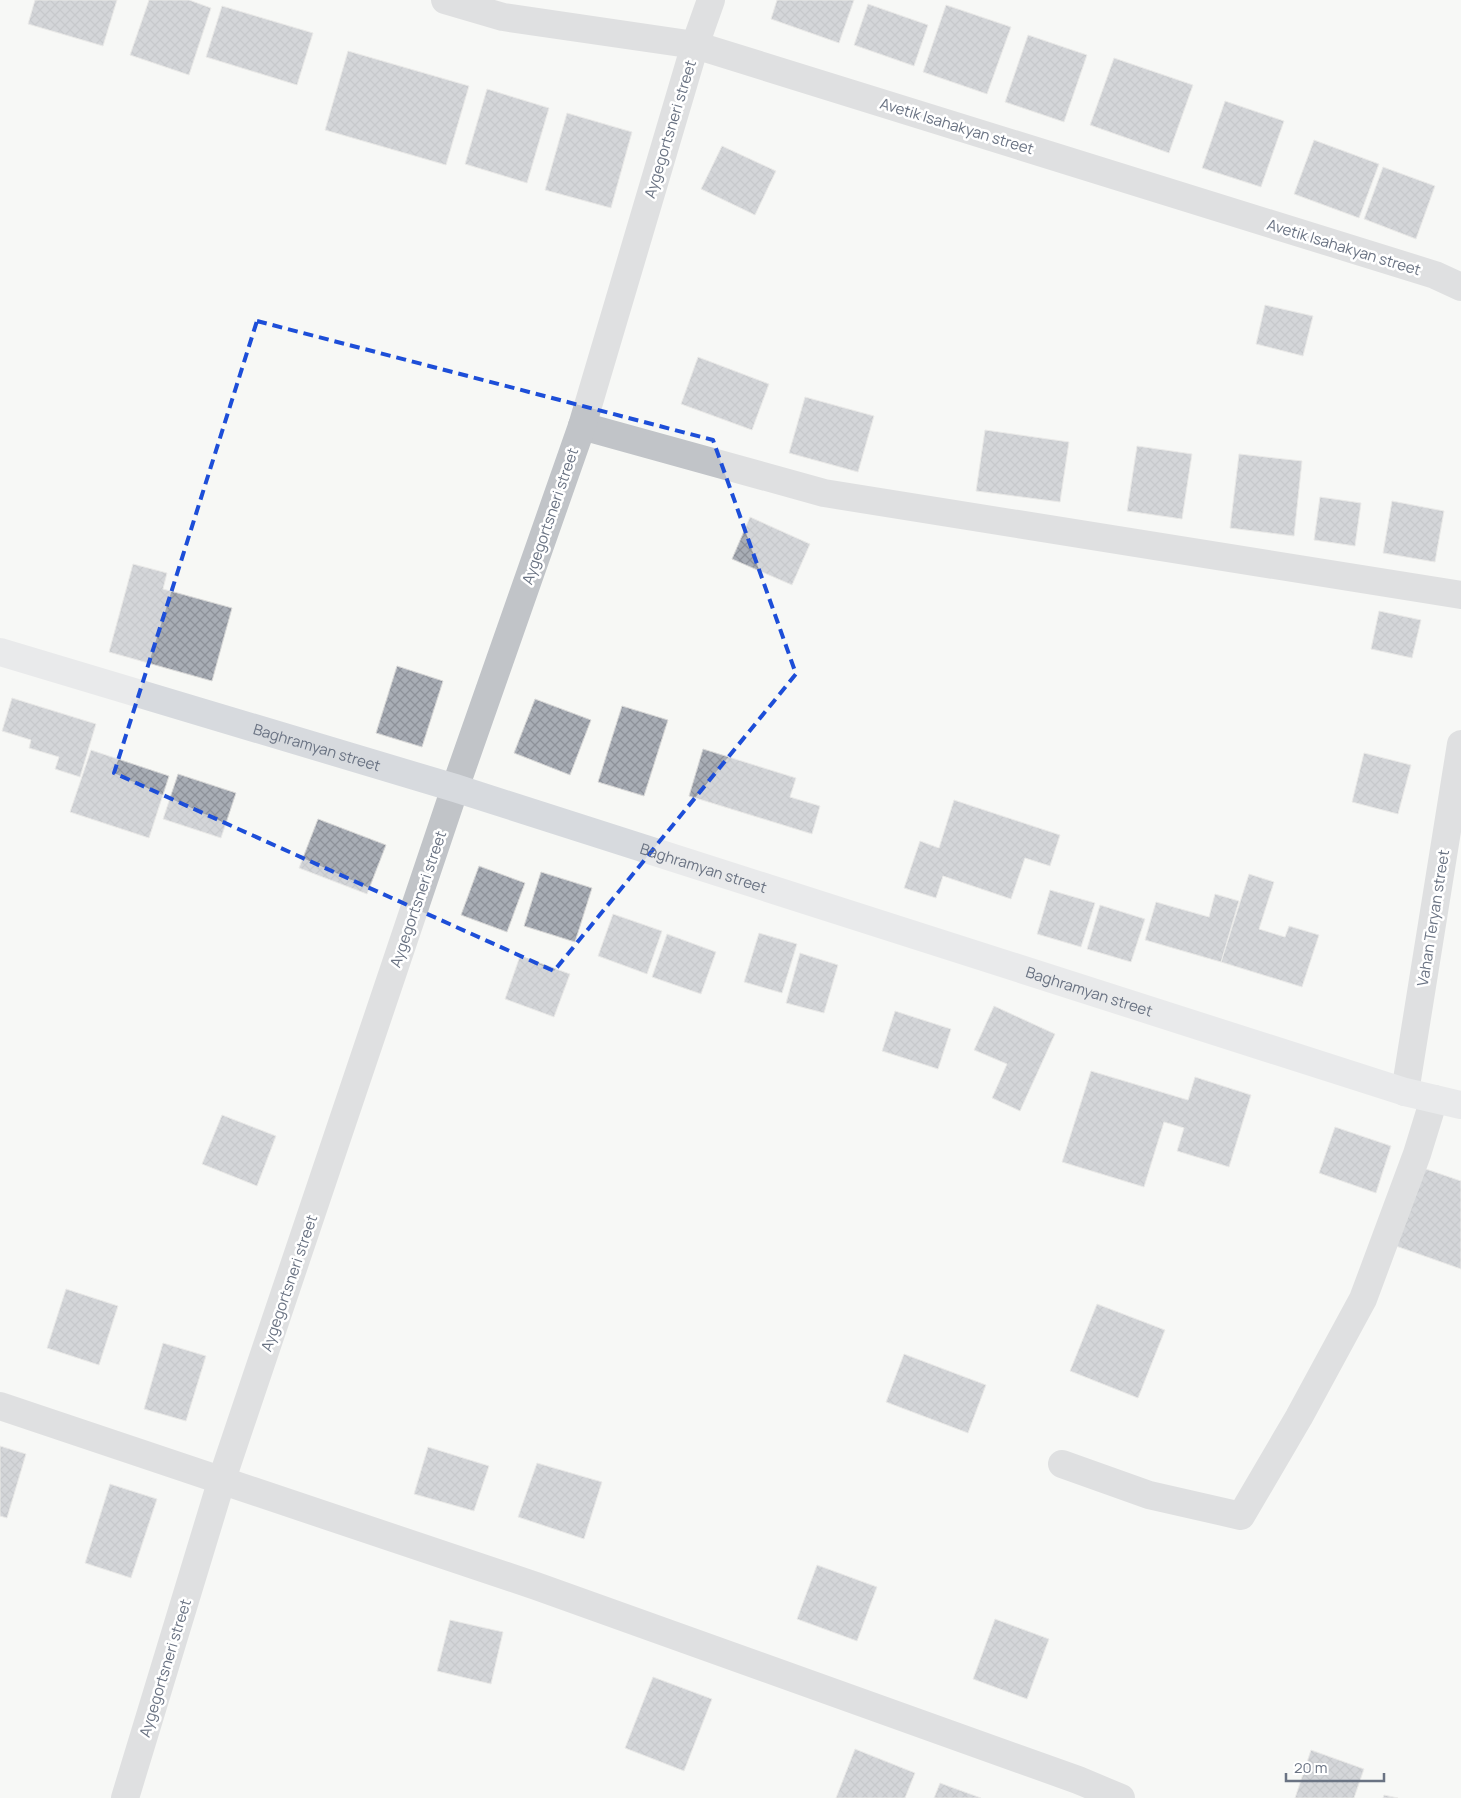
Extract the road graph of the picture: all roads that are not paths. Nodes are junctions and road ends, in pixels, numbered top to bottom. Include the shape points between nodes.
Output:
1 (445, 0) edge
2 (711, 0) edge
3 (696, 44) junction
4 (1461, 287) edge
5 (582, 426) junction
6 (1461, 595) edge
7 (0, 652) edge
8 (1461, 744) edge
9 (455, 788) junction
10 (1405, 1092) junction
11 (1434, 1099) junction
12 (1461, 1105) edge
13 (0, 1406) edge
14 (1062, 1464) dead end
15 (222, 1480) junction
16 (125, 1798) edge
17 (1121, 1798) edge

1 - 3 street, Avetik Isahakyan street via 503,17
2 - 3 street, Aygegortsneri street
3 - 4 street, Avetik Isahakyan street via 1416,270
3 - 5 street, Aygegortsneri street
5 - 6 street via 824,493
5 - 9 street, Aygegortsneri street
7 - 9 main road, Baghramyan street
8 - 10 street, Vahan Teryan street
9 - 10 main road, Baghramyan street
9 - 15 street, Aygegortsneri street
10 - 11 main road, Baghramyan street
11 - 12 main road, Baghramyan street
11 - 14 street via 1363,1299 1299,1417 1240,1516 1149,1495
13 - 15 street
15 - 16 street, Aygegortsneri street
15 - 17 street via 546,1589 1069,1776

